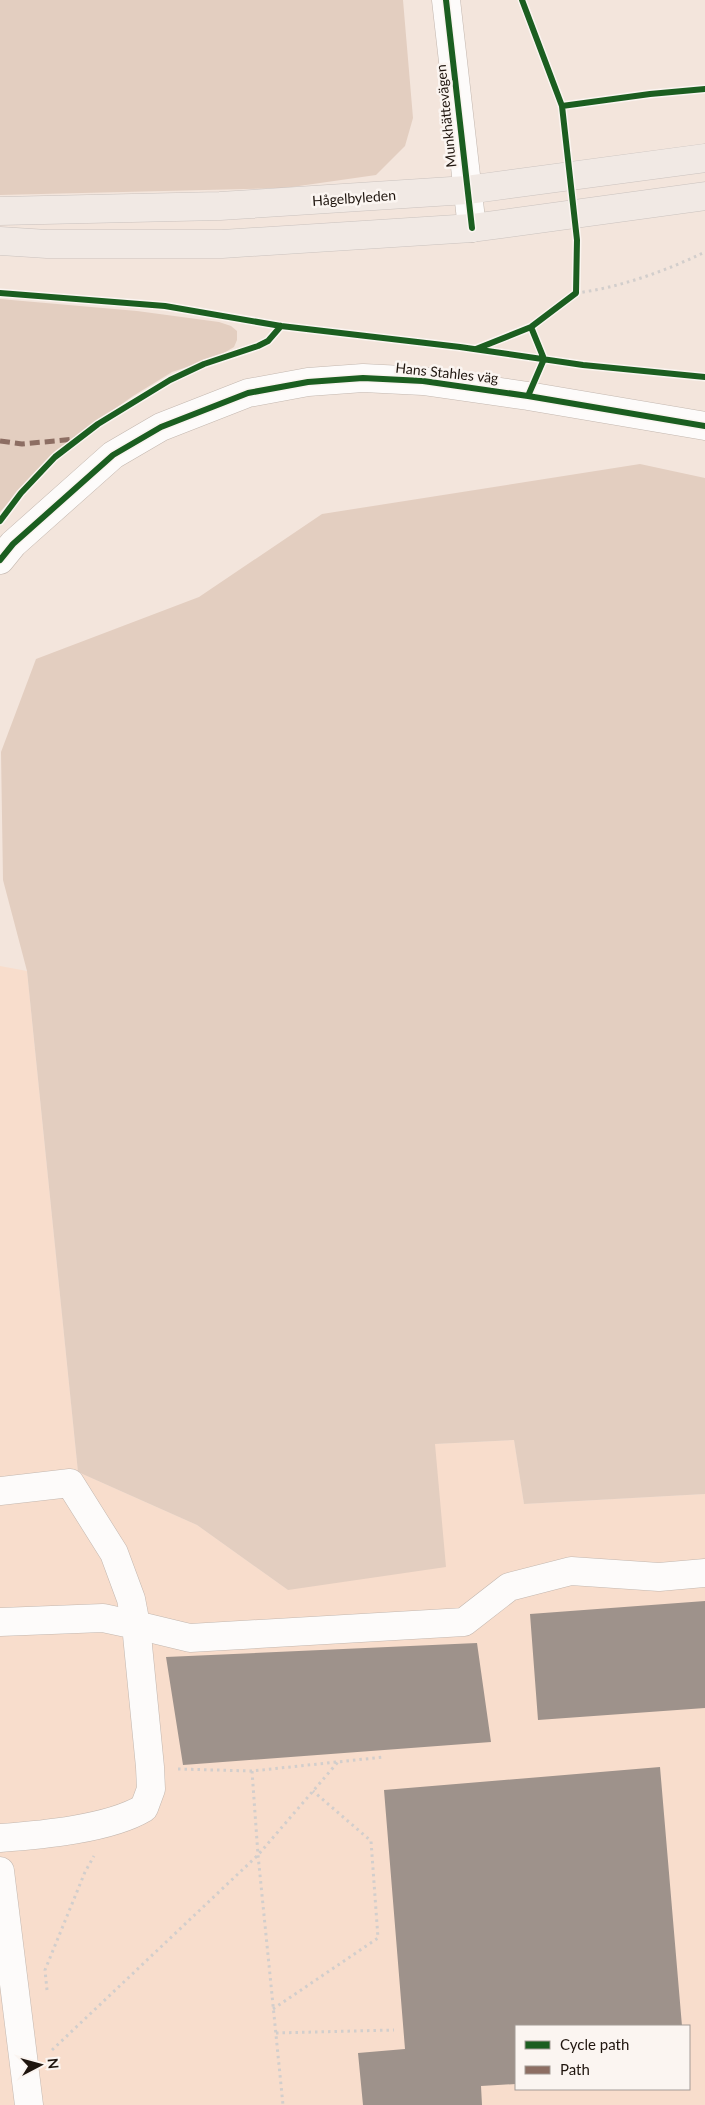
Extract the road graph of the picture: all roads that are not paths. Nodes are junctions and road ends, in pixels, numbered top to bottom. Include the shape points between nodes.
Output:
1 (446, 0) edge
2 (705, 158) edge
3 (467, 190) junction
4 (705, 196) edge
5 (0, 211) edge
6 (472, 228) junction
7 (0, 241) edge
8 (705, 426) edge
9 (0, 560) edge
10 (0, 1491) edge
11 (705, 1572) edge
12 (0, 1622) edge
13 (136, 1625) junction
14 (0, 1838) edge
15 (0, 1871) edge
16 (29, 2105) edge

1 - 3 street, Munkhättevägen
2 - 3 main road, Hågelbyleden
3 - 5 main road, Hågelbyleden via 220,206
3 - 6 street, Munkhättevägen
4 - 6 main road
6 - 7 main road via 222,244
8 - 9 street, Hans Stahles väg via 423,381 363,378 308,382 248,393 161,427 114,455 13,544
10 - 13 street via 70,1482 114,1553 131,1599
11 - 13 street via 659,1577 571,1571 509,1587 464,1622 190,1638
12 - 13 street via 103,1618
13 - 14 street via 151,1789 144,1808 109,1823
15 - 16 street

